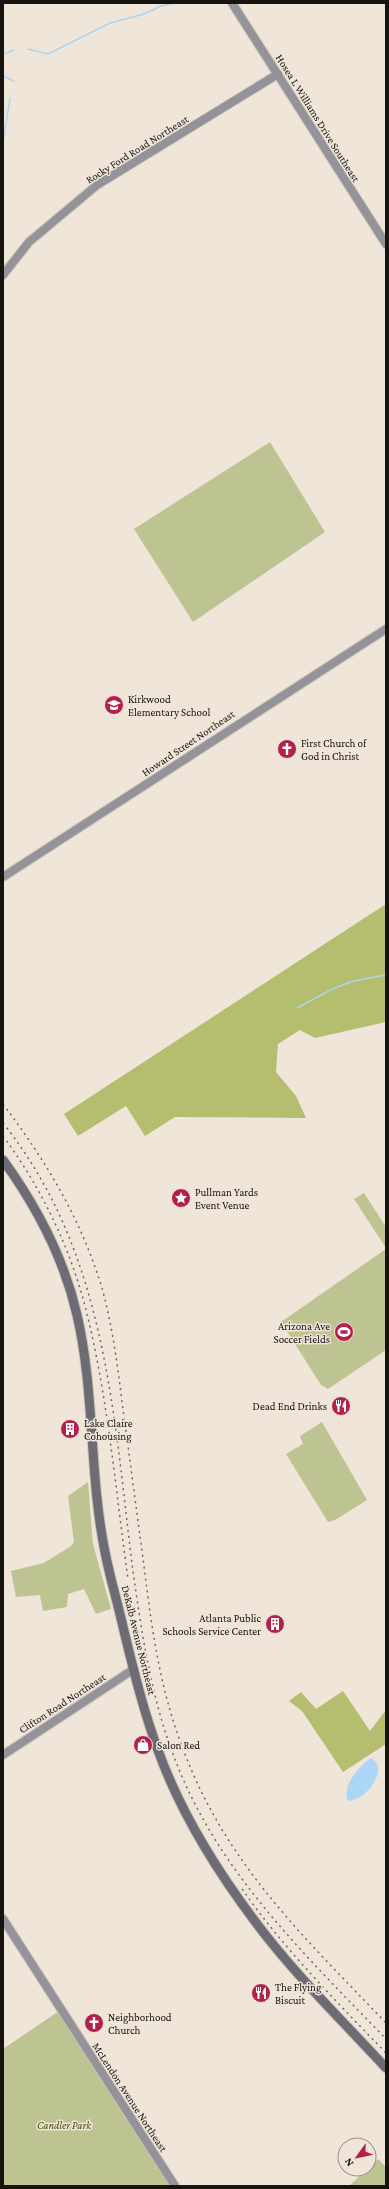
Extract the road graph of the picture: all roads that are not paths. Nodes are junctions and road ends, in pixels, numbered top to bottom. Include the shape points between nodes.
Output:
1 (232, 3) edge
2 (278, 74) junction
3 (386, 244) edge
4 (3, 275) edge
5 (386, 629) edge
6 (3, 877) edge
7 (3, 1160) edge
8 (134, 1669) junction
9 (3, 1755) edge
10 (3, 1919) edge
11 (386, 2068) edge
12 (175, 2186) edge

1 - 2 street, Hosea L Williams Drive Southeast
2 - 3 street, Hosea L Williams Drive Southeast
2 - 4 street, Rocky Ford Road Northeast via 98,185 29,242
5 - 6 street, Howard Street Northeast
7 - 8 main road, DeKalb Avenue Northeast via 29,1198 47,1231 65,1272 77,1312 84,1357 101,1529 110,1577
8 - 9 street, Clifton Road Northeast
8 - 11 main road, DeKalb Avenue Northeast via 145,1713 167,1773 183,1809 217,1867 271,1941
10 - 12 street, McLendon Avenue Northeast

